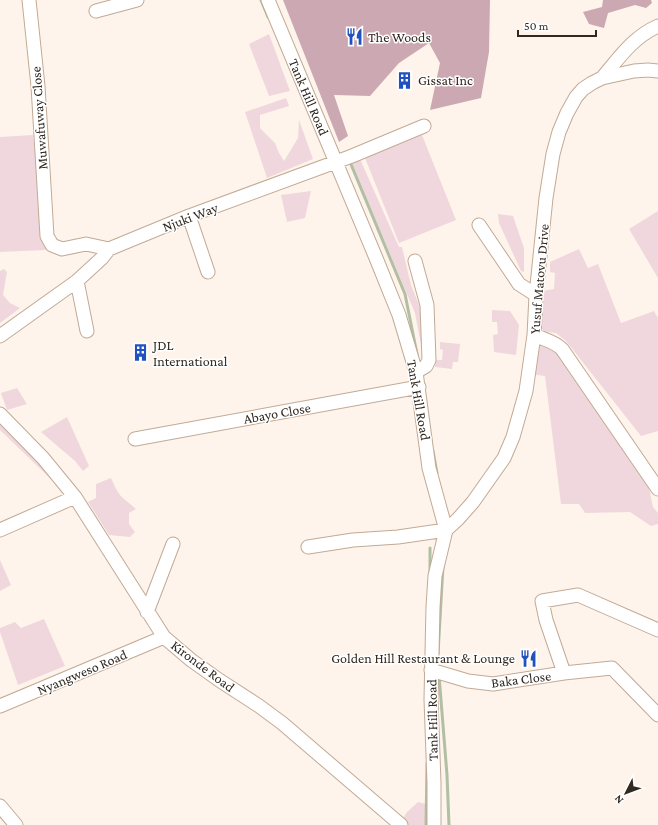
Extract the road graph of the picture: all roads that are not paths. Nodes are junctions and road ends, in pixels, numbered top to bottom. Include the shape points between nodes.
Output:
1 (29, 0) edge
2 (136, 0) edge
3 (268, 0) edge
4 (96, 10) dead end
5 (658, 26) edge
6 (658, 71) edge
7 (602, 78) junction
8 (424, 126) dead end
9 (336, 162) junction
10 (189, 216) junction
11 (479, 225) dead end
12 (109, 250) junction
13 (415, 261) dead end
14 (208, 272) dead end
15 (77, 281) junction
16 (536, 295) junction
17 (87, 331) dead end
18 (534, 335) junction
19 (0, 336) edge
20 (416, 372) junction
21 (419, 387) junction
22 (0, 414) edge
23 (135, 439) dead end
24 (658, 489) edge
25 (76, 497) junction
26 (0, 530) edge
27 (446, 530) junction
28 (173, 544) dead end
29 (308, 548) dead end
30 (147, 612) junction
31 (658, 630) edge
32 (164, 637) junction
33 (431, 670) junction
34 (564, 673) junction
35 (0, 706) edge
36 (658, 715) edge
37 (0, 806) edge
38 (16, 825) edge
39 (401, 825) edge
40 (434, 825) edge

1 - 12 street, Muwafuway Close via 38,86 47,236 52,245 62,249 86,244
2 - 4 street
3 - 9 street, Tank Hill Road
5 - 7 street via 639,37 627,48
6 - 7 street, Yusuf Matovu Drive via 634,71
7 - 16 street, Yusuf Matovu Drive via 583,89 576,97 559,132 546,198
8 - 9 street, Njuki Way
9 - 10 street, Njuki Way
9 - 20 street, Tank Hill Road via 399,315
10 - 12 street, Njuki Way
10 - 14 street
11 - 16 street via 519,284
12 - 15 street
13 - 20 street via 427,304 428,360 426,366
15 - 17 street
15 - 19 street
16 - 18 street, Yusuf Matovu Drive
18 - 24 street via 549,340 562,349
18 - 27 street, Yusuf Matovu Drive via 526,391 513,437 497,468 473,502
20 - 21 street, Tank Hill Road
21 - 23 street, Abayo Close
21 - 27 street, Tank Hill Road via 430,468
22 - 25 street, Kironde Road
25 - 26 street
25 - 30 street, Kironde Road
27 - 29 street via 353,540
27 - 33 street, Tank Hill Road via 435,576
28 - 30 street
30 - 32 street, Kironde Road
31 - 34 street via 578,595 542,601
32 - 35 street, Nyangweso Road
32 - 39 street, Kironde Road via 191,660 282,723
33 - 34 street, Baka Close via 468,681 493,684
33 - 40 street, Tank Hill Road
34 - 36 street, Baka Close via 612,668
37 - 38 street

